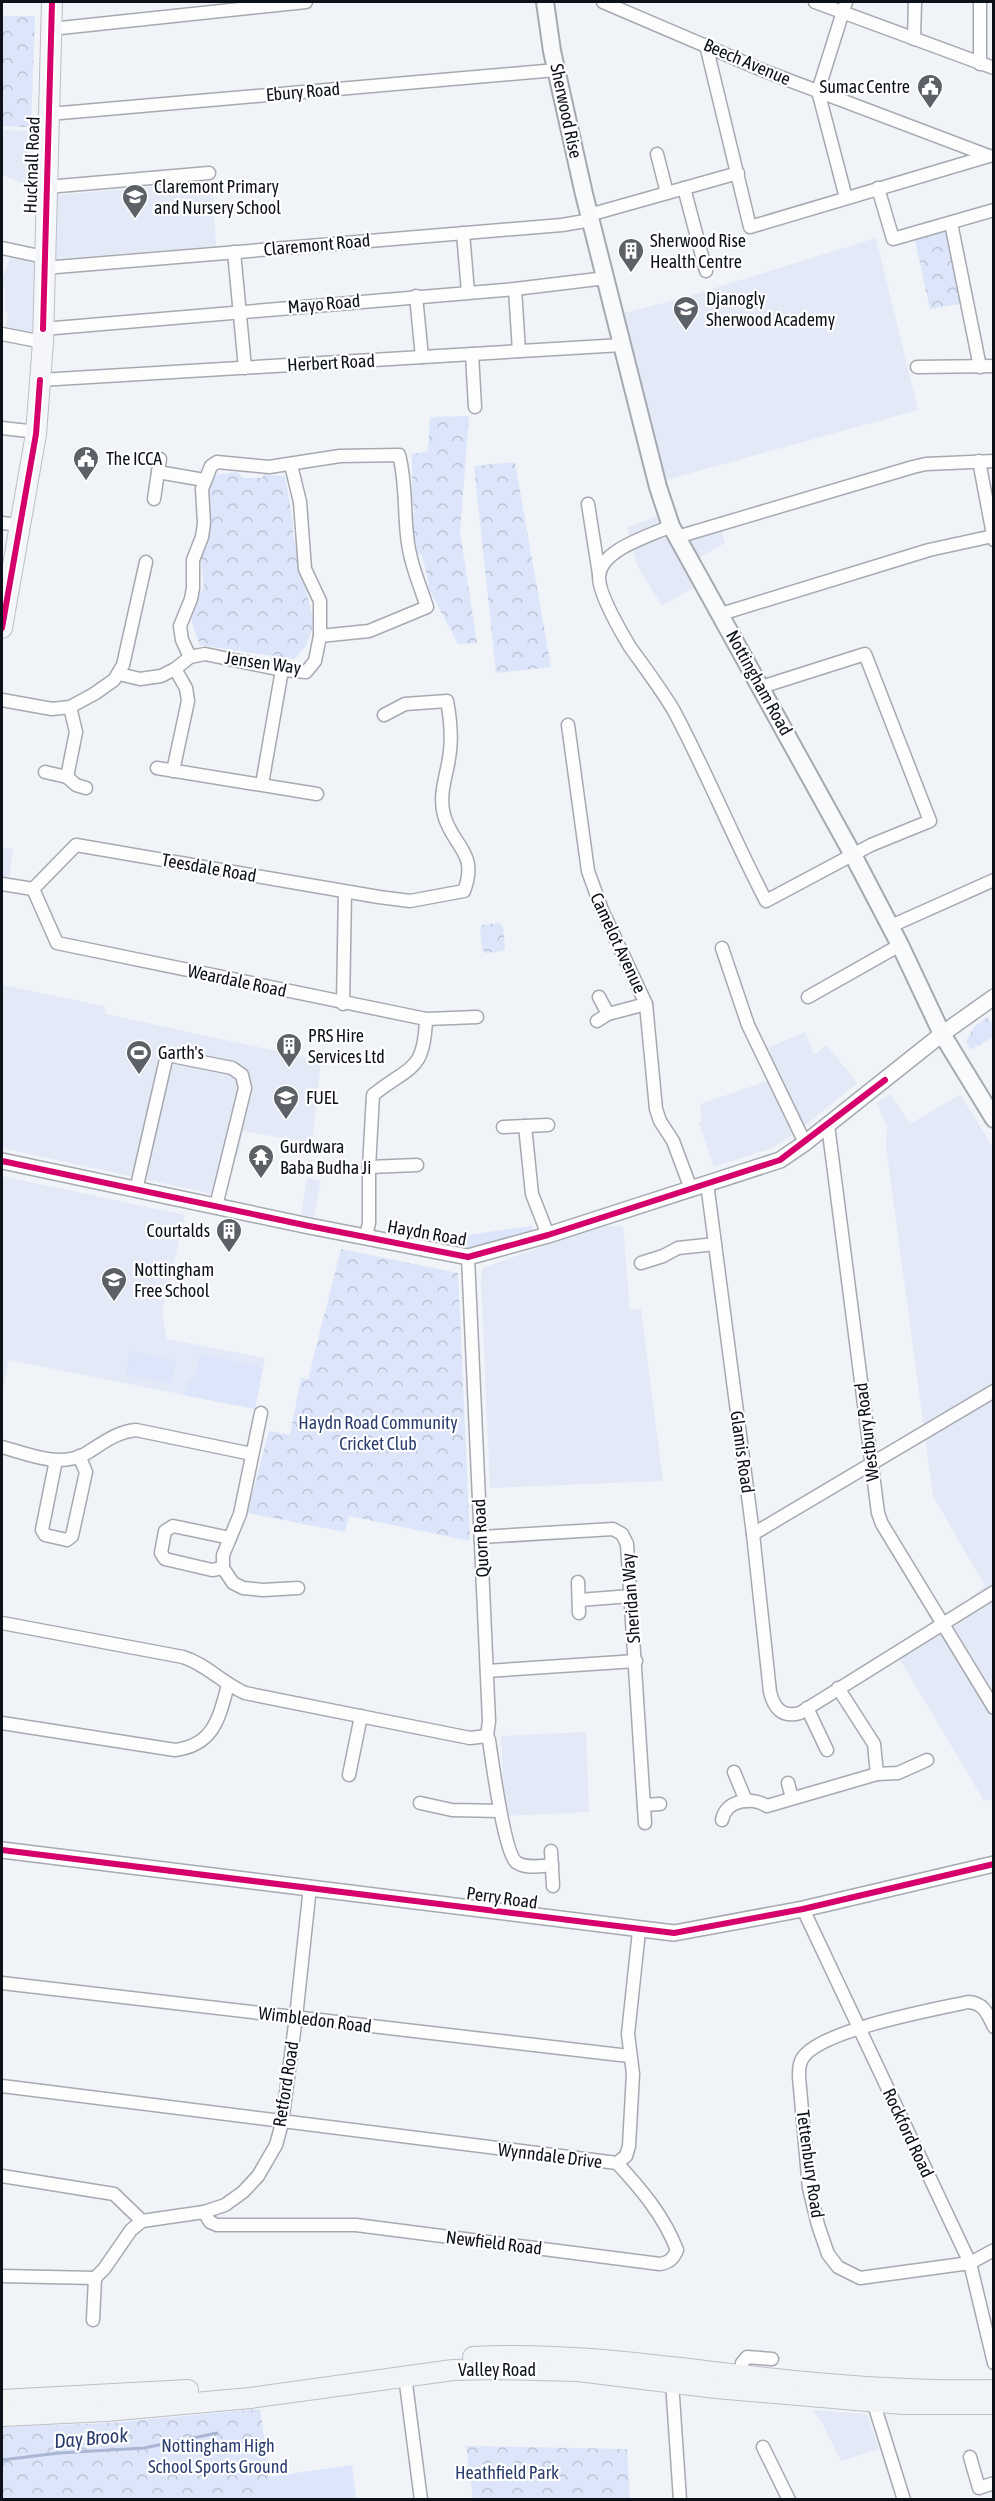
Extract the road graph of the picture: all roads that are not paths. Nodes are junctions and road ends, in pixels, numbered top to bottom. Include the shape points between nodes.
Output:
1 (52, 2) edge
2 (306, 2) edge
3 (545, 2) edge
4 (603, 2) edge
5 (815, 2) edge
6 (915, 2) edge
7 (980, 2) edge
8 (844, 7) edge
9 (51, 29) junction
10 (914, 39) junction
11 (706, 45) junction
12 (980, 64) junction
13 (993, 68) edge
14 (556, 70) junction
15 (818, 91) junction
16 (49, 114) junction
17 (657, 154) dead end
18 (991, 157) edge
19 (209, 173) dead end
20 (738, 173) junction
21 (47, 187) junction
22 (684, 188) junction
23 (878, 188) junction
24 (667, 193) junction
25 (846, 198) junction
26 (993, 210) edge
27 (590, 218) junction
28 (951, 223) junction
29 (463, 233) junction
30 (2, 248) edge
31 (234, 252) junction
32 (44, 263) junction
33 (706, 271) dead end
34 (606, 278) junction
35 (515, 289) junction
36 (468, 292) junction
37 (416, 296) junction
38 (240, 311) junction
39 (2, 334) edge
40 (43, 335) junction
41 (622, 345) junction
42 (519, 351) junction
43 (471, 354) junction
44 (422, 357) junction
45 (993, 366) edge
46 (917, 367) dead end
47 (980, 367) junction
48 (245, 368) junction
49 (40, 380) junction
50 (475, 407) dead end
51 (2, 428) edge
52 (37, 432) junction
53 (979, 461) junction
54 (993, 461) edge
55 (291, 465) junction
56 (204, 480) junction
57 (154, 499) dead end
58 (588, 504) dead end
59 (11, 524) edge
60 (674, 532) junction
61 (993, 538) edge
62 (146, 562) dead end
63 (599, 576) junction
64 (721, 614) junction
65 (2, 628) edge
66 (320, 636) junction
67 (190, 657) junction
68 (175, 669) junction
69 (282, 670) junction
70 (119, 674) junction
71 (761, 687) junction
72 (2, 700) edge
73 (70, 707) junction
74 (384, 715) dead end
75 (568, 725) dead end
76 (157, 768) dead end
77 (173, 771) junction
78 (45, 772) dead end
79 (68, 777) junction
80 (255, 783) junction
81 (86, 788) dead end
82 (317, 794) dead end
83 (853, 855) junction
84 (993, 880) edge
85 (2, 884) edge
86 (33, 889) junction
87 (345, 892) junction
88 (891, 926) junction
89 (900, 945) junction
90 (722, 946) dead end
91 (599, 997) dead end
92 (808, 997) dead end
93 (993, 998) edge
94 (343, 1004) junction
95 (646, 1004) junction
96 (608, 1014) junction
97 (477, 1017) dead end
98 (426, 1019) junction
99 (597, 1021) dead end
100 (942, 1034) junction
101 (991, 1110) edge
102 (548, 1125) dead end
103 (828, 1125) junction
104 (525, 1126) junction
105 (503, 1127) dead end
106 (805, 1143) junction
107 (2, 1161) edge
108 (417, 1165) dead end
109 (369, 1167) junction
110 (707, 1183) junction
111 (692, 1189) junction
112 (136, 1190) junction
113 (216, 1206) junction
114 (548, 1235) junction
115 (366, 1236) junction
116 (715, 1244) junction
117 (468, 1257) junction
118 (641, 1263) dead end
119 (993, 1391) edge
120 (261, 1413) dead end
121 (2, 1447) edge
122 (252, 1454) junction
123 (79, 1456) junction
124 (56, 1460) junction
125 (871, 1465) junction
126 (753, 1534) junction
127 (481, 1537) junction
128 (230, 1538) junction
129 (223, 1568) junction
130 (578, 1582) dead end
131 (298, 1588) dead end
132 (993, 1592) edge
133 (631, 1596) junction
134 (579, 1600) junction
135 (579, 1613) dead end
136 (2, 1623) edge
137 (944, 1623) junction
138 (636, 1661) junction
139 (487, 1671) junction
140 (228, 1685) junction
141 (838, 1688) junction
142 (807, 1708) junction
143 (993, 1708) edge
144 (361, 1716) junction
145 (2, 1724) edge
146 (487, 1736) junction
147 (827, 1750) dead end
148 (927, 1760) dead end
149 (734, 1772) dead end
150 (878, 1774) junction
151 (349, 1775) dead end
152 (788, 1784) dead end
153 (792, 1798) junction
154 (746, 1801) junction
155 (420, 1803) dead end
156 (660, 1804) dead end
157 (644, 1805) junction
158 (501, 1813) junction
159 (722, 1820) dead end
160 (645, 1823) dead end
161 (2, 1850) edge
162 (551, 1851) dead end
163 (993, 1864) edge
164 (552, 1865) junction
165 (553, 1886) dead end
166 (310, 1887) junction
167 (803, 1909) junction
168 (639, 1930) junction
169 (2, 1983) edge
170 (296, 2017) junction
171 (993, 2027) edge
172 (859, 2028) junction
173 (629, 2056) junction
174 (2, 2086) edge
175 (282, 2123) junction
176 (617, 2163) junction
177 (2, 2176) edge
178 (204, 2212) junction
179 (142, 2221) junction
180 (993, 2250) edge
181 (969, 2263) junction
182 (2, 2276) edge
183 (95, 2278) junction
184 (93, 2320) dead end
185 (772, 2359) dead end
186 (993, 2363) edge
187 (405, 2376) junction
188 (741, 2376) junction
189 (672, 2382) junction
190 (993, 2390) edge
191 (2, 2400) edge
192 (873, 2401) junction
193 (993, 2404) edge
194 (2, 2415) edge
195 (763, 2447) dead end
196 (970, 2457) dead end
197 (993, 2483) edge
198 (421, 2499) edge
199 (680, 2499) edge
200 (789, 2499) edge
201 (904, 2499) edge

1 - 9 main road, Hucknall Road
2 - 9 street
3 - 14 main road, Sherwood Rise
4 - 11 street, Beech Avenue
5 - 8 street
6 - 10 street
7 - 12 street
8 - 10 street
8 - 15 street
9 - 16 main road, Hucknall Road
10 - 12 street
11 - 15 street, Beech Avenue
11 - 20 street
12 - 13 street
14 - 16 street, Ebury Road
14 - 27 main road, Sherwood Rise
15 - 18 street, Beech Avenue
15 - 25 street
16 - 21 main road, Hucknall Road
17 - 24 street
18 - 23 street
19 - 21 street
20 - 22 street, Claremont Road
20 - 25 street via 750,226
21 - 32 main road, Hucknall Road
22 - 24 street, Claremont Road
22 - 33 street
23 - 25 street
23 - 28 street via 893,239
24 - 27 street, Claremont Road
26 - 28 street
27 - 29 street, Claremont Road via 562,225
27 - 34 main road, Nottingham Road
28 - 47 street
29 - 31 street, Claremont Road
29 - 36 street
30 - 32 street, Claremont Road
31 - 32 street, Claremont Road
31 - 38 street
32 - 40 main road, Hucknall Road
34 - 35 street, Mayo Road
34 - 41 main road, Nottingham Road
35 - 36 street, Mayo Road
35 - 42 street
36 - 37 street, Mayo Road
37 - 38 street, Mayo Road
37 - 44 street
38 - 40 street, Mayo Road
38 - 48 street
39 - 40 street, Mayo Road
40 - 49 main road, Hucknall Road
41 - 42 street, Herbert Road
41 - 60 main road, Nottingham Road via 658,487
42 - 43 street, Herbert Road
43 - 44 street, Herbert Road
43 - 50 street
44 - 48 street, Herbert Road
45 - 47 street
46 - 47 street
48 - 49 street, Herbert Road
49 - 52 main road, Hucknall Road
51 - 52 street
52 - 59 main road, Hucknall Road
53 - 54 street
53 - 60 street via 913,467
53 - 61 street
55 - 56 street via 217,462
55 - 66 street, Jensen Way via 300,502 305,569 320,602
55 - 66 street via 340,456 399,455 408,543 427,607 369,631
56 - 57 street via 159,466
56 - 67 street via 202,537 193,560 191,599 180,626
58 - 63 street
59 - 65 main road, Hucknall Road
60 - 63 street via 614,552
60 - 64 main road, Nottingham Road
61 - 64 street via 929,550
62 - 70 street
63 - 83 street via 618,627 672,709 766,901
64 - 71 main road, Nottingham Road
66 - 69 street, Jensen Way via 311,668 306,672
67 - 68 street
67 - 69 street, Jensen Way via 205,654
68 - 70 street via 140,679
68 - 77 street via 188,700
69 - 80 street
70 - 73 street
71 - 83 main road, Nottingham Road
71 - 83 street via 865,654 930,821
72 - 73 street via 52,709
73 - 79 street via 76,732
74 - 87 street, Teesdale Road via 405,704 447,701 450,751 441,799 444,816 468,862 464,891 410,901
75 - 95 street, Camelot Avenue via 580,761 581,828 593,889
76 - 77 street
77 - 80 street
78 - 79 street
79 - 81 street
80 - 82 street
83 - 88 main road, Nottingham Road
84 - 88 street
85 - 86 street
86 - 87 street, Teesdale Road via 76,845
86 - 94 street, Weardale Road via 57,943
87 - 94 street
88 - 89 main road, Nottingham Road
89 - 92 street
89 - 100 main road, Nottingham Road
90 - 106 street via 752,1034
91 - 96 street
93 - 100 street, Haydn Road
94 - 98 street, Weardale Road
95 - 96 street
95 - 111 street, Camelot Avenue via 656,1109
96 - 99 street
97 - 98 street, Weardale Road
98 - 109 street via 420,1059 373,1095
100 - 101 main road, Nottingham Road
100 - 103 street, Haydn Road
102 - 104 street
103 - 106 street, Haydn Road
103 - 125 street, Westbury Road
104 - 105 street
104 - 114 street via 532,1194
106 - 110 street, Haydn Road via 771,1164
107 - 112 street, Haydn Road
108 - 109 street
109 - 115 street
110 - 111 street, Haydn Road
110 - 116 street, Glamis Road
111 - 114 street, Haydn Road
112 - 113 street, Haydn Road
112 - 113 street via 167,1055 232,1068 242,1076 245,1088
113 - 115 street, Haydn Road
114 - 117 street, Haydn Road
115 - 117 street, Haydn Road
116 - 118 street via 678,1248
116 - 126 street, Glamis Road
117 - 127 street, Quorn Road
119 - 125 street
120 - 122 street
121 - 124 street
122 - 123 street via 136,1430 114,1435
122 - 128 street via 240,1514
123 - 124 street
123 - 124 street via 86,1472 72,1536 67,1540 45,1535 42,1530
125 - 126 street
125 - 137 street, Westbury Road via 882,1524
126 - 142 street, Glamis Road via 770,1692 775,1707 786,1714
127 - 133 street, Sheridan Way via 613,1529 622,1534 627,1544
127 - 139 street, Quorn Road
128 - 129 street
128 - 129 street via 172,1526 165,1531 161,1553 165,1559 212,1570
129 - 131 street via 233,1583 243,1588
130 - 134 street
132 - 137 street
133 - 134 street
133 - 138 street, Sheridan Way
134 - 135 street
136 - 140 street via 183,1657
137 - 141 street
137 - 143 street, Westbury Road
138 - 139 street
138 - 157 street, Sheridan Way
139 - 146 street, Quorn Road
140 - 144 street
140 - 145 street via 220,1715 209,1734 198,1744 175,1750
141 - 142 street
141 - 150 street via 874,1744
142 - 147 street
144 - 146 street via 470,1738
144 - 151 street
146 - 158 street, Quorn Road
148 - 150 street via 898,1773
149 - 154 street
150 - 153 street
152 - 153 street
153 - 154 street via 767,1806
154 - 159 street via 730,1806
155 - 158 street via 452,1810
156 - 157 street
157 - 160 street, Sheridan Way
158 - 164 street, Quorn Road via 512,1857 530,1866
161 - 166 street, Perry Road
162 - 164 street
163 - 167 street, Perry Road
164 - 165 street
166 - 168 street, Perry Road
166 - 170 street, Retford Road
167 - 168 street, Perry Road via 674,1934
167 - 172 street, Rockford Road
168 - 173 street, Wynndale Drive
169 - 170 street, Wimbledon Road
170 - 173 street, Wimbledon Road
170 - 175 street, Retford Road
171 - 172 street, Tettenbury Road via 984,2007 968,2002
172 - 181 street, Rockford Road
172 - 181 street, Tettenbury Road via 812,2049 800,2061 809,2188 828,2254 838,2267 860,2278
173 - 176 street, Wynndale Drive via 633,2074 629,2146 626,2156
174 - 175 street, Wynndale Drive
175 - 176 street, Wynndale Drive
175 - 178 street, Retford Road via 276,2145 258,2176 225,2205
176 - 178 street, Newfield Road via 642,2190 673,2240 677,2250 668,2262 356,2225 217,2225
177 - 179 street via 114,2194
178 - 179 street, Retford Road
179 - 183 street
180 - 181 street
181 - 186 street, Rockford Road
182 - 183 street
183 - 184 street
185 - 188 street via 747,2357
187 - 189 highway, Valley Road via 453,2370 532,2369
187 - 194 highway, Valley Road via 258,2397 106,2411
187 - 198 street
188 - 190 highway, Valley Road via 918,2390
188 - 191 highway, Valley Road via 619,2360 509,2355 449,2358 235,2387
189 - 192 highway, Valley Road
189 - 199 street
192 - 193 highway, Valley Road via 947,2406
192 - 201 street
195 - 200 street
196 - 197 street via 979,2488

